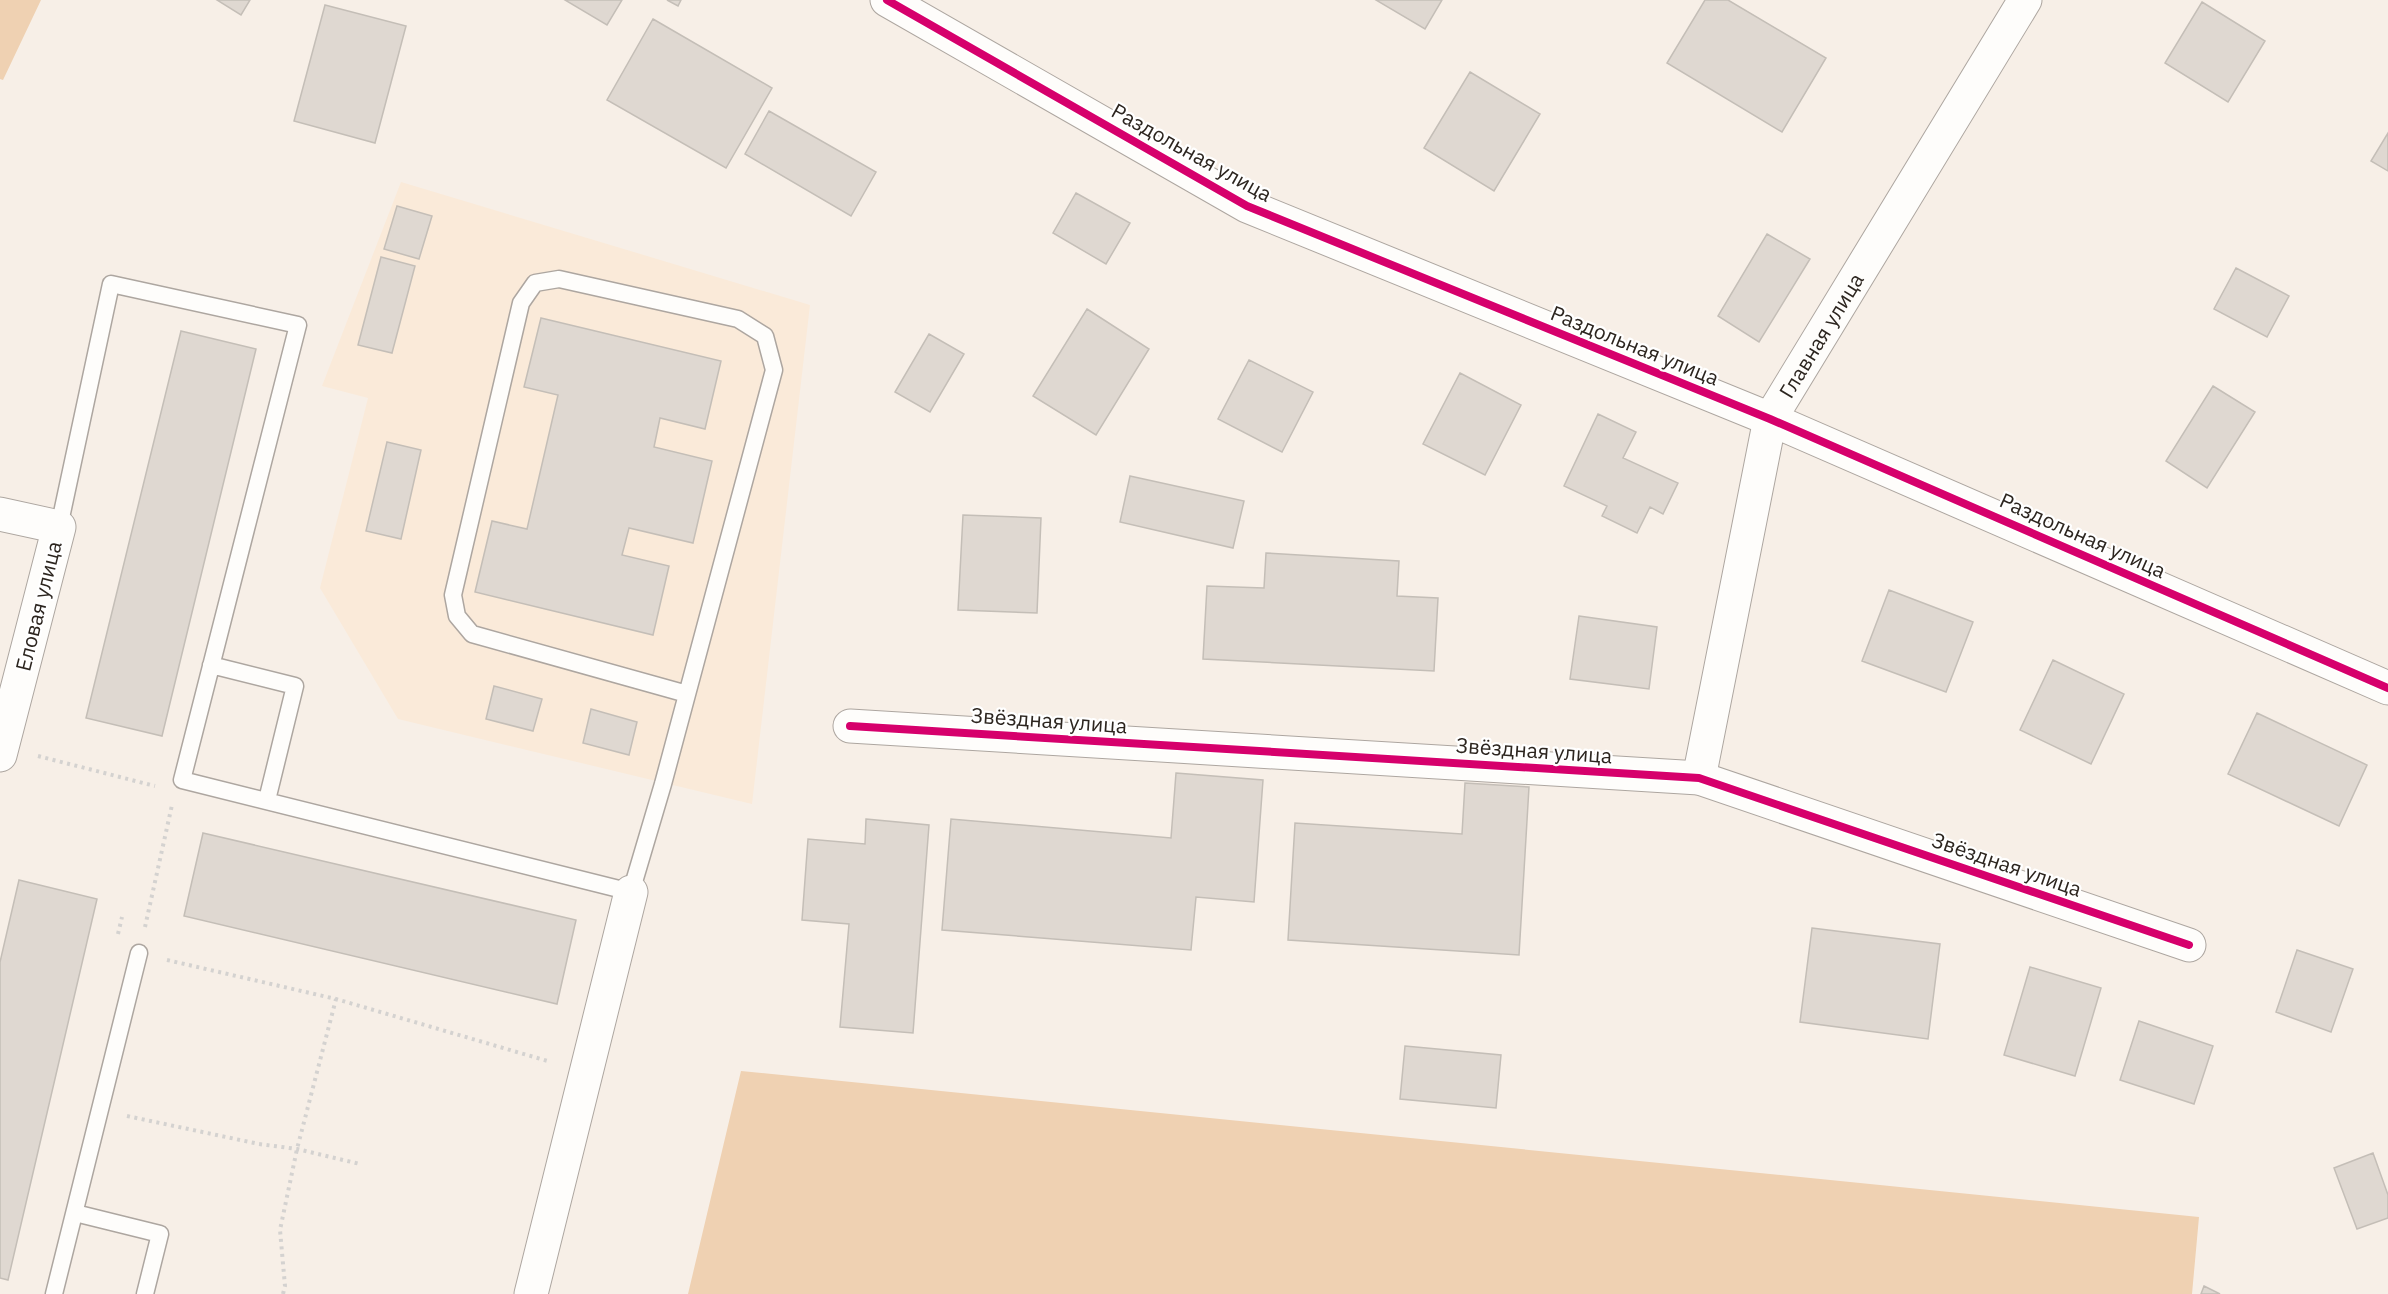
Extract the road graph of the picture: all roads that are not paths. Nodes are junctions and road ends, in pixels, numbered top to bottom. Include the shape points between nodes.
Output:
1 (887, 0) edge
2 (2025, 0) edge
3 (1770, 419) junction
4 (0, 514) edge
5 (59, 527) junction
6 (211, 665) junction
7 (2388, 688) edge
8 (687, 694) junction
9 (850, 726) dead end
10 (1, 751) edge
11 (1700, 778) junction
12 (267, 800) junction
13 (631, 892) junction
14 (2189, 945) dead end
15 (139, 953) road end
16 (75, 1213) junction
17 (54, 1294) edge
18 (145, 1294) edge
19 (531, 1294) edge

1 - 3 street, Раздольная улица via 1247,206
2 - 3 street, Главная улица
3 - 7 street, Раздольная улица
3 - 11 street, Главная улица
4 - 5 street
5 - 6 lane via 111,284 298,325
5 - 10 street, Еловая улица
6 - 12 lane via 295,686
6 - 12 lane via 179,785
8 - 8 lane via 774,370 765,336 738,320 559,279 535,283 521,303 453,595 457,616 471,634
8 - 13 lane
9 - 11 street, Звёздная улица
11 - 14 street, Звёздная улица
12 - 13 lane
13 - 19 street
15 - 16 lane
16 - 17 lane
16 - 18 lane via 160,1234

